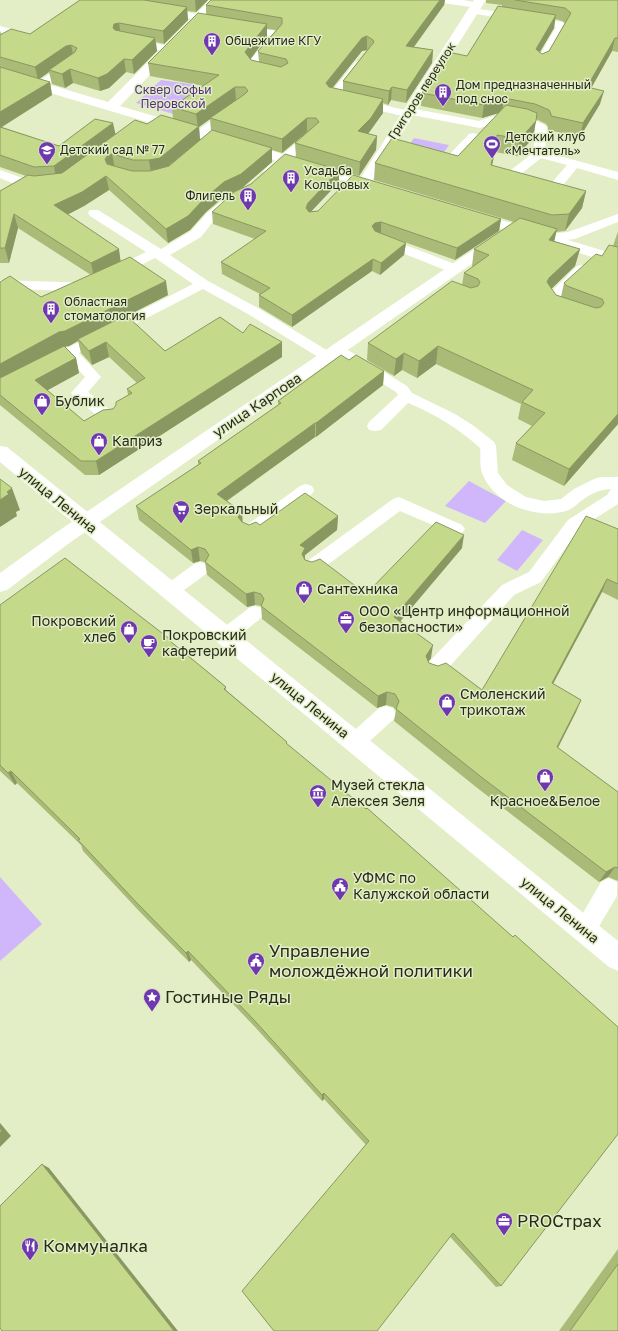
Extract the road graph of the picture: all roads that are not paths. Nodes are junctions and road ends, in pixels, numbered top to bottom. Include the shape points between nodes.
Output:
1 (216, 0) edge
2 (443, 0) edge
3 (477, 5) edge
4 (154, 10) edge
5 (202, 20) junction
6 (230, 26) edge
7 (0, 29) edge
8 (121, 40) edge
9 (0, 46) edge
10 (169, 49) junction
11 (367, 54) edge
12 (73, 62) edge
13 (540, 63) edge
14 (0, 74) edge
15 (282, 76) edge
16 (39, 86) junction
17 (241, 104) edge
18 (111, 107) junction
19 (409, 113) junction
20 (150, 118) junction
21 (136, 128) edge
22 (207, 135) junction
23 (312, 135) edge
24 (473, 136) dead end
25 (201, 147) edge
26 (385, 148) junction
27 (400, 152) edge
28 (539, 154) junction
29 (284, 159) junction
30 (422, 159) edge
31 (575, 163) junction
32 (0, 174) edge
33 (618, 176) edge
34 (262, 178) edge
35 (358, 181) junction
36 (52, 184) edge
37 (341, 190) edge
38 (247, 192) edge
39 (394, 192) edge
40 (455, 210) edge
41 (94, 213) dead end
42 (618, 218) edge
43 (515, 228) junction
44 (545, 238) junction
45 (380, 239) edge
46 (158, 253) junction
47 (599, 254) junction
48 (618, 260) edge
49 (455, 270) junction
50 (0, 284) edge
51 (203, 284) junction
52 (577, 316) edge
53 (68, 351) junction
54 (333, 354) junction
55 (0, 388) edge
56 (406, 396) junction
57 (110, 418) edge
58 (375, 426) dead end
59 (0, 452) edge
60 (618, 483) edge
61 (306, 490) dead end
62 (618, 492) edge
63 (86, 522) junction
64 (456, 529) dead end
65 (250, 531) edge
66 (312, 567) edge
67 (200, 569) dead end
68 (0, 584) edge
69 (170, 591) junction
70 (255, 613) dead end
71 (226, 636) junction
72 (435, 669) edge
73 (386, 714) dead end
74 (355, 742) junction
75 (609, 890) dead end
76 (584, 930) junction
77 (618, 958) edge

1 - 5 street
2 - 3 lane
3 - 13 lane via 562,25
3 - 19 street, Григоров переулок
4 - 5 lane
5 - 10 street
6 - 15 lane via 276,34 252,64 256,70
7 - 9 lane via 19,34
8 - 10 lane
10 - 18 street
11 - 19 lane via 333,97
12 - 16 lane
14 - 16 street
16 - 18 street
17 - 22 lane
18 - 20 street
19 - 26 street, Григоров переулок
19 - 28 lane via 480,125 502,116 528,121 541,127
20 - 21 lane
20 - 22 street
22 - 25 lane
22 - 29 street
23 - 29 lane
24 - 30 lane via 445,165
26 - 27 lane
26 - 35 street, Григоров переулок
28 - 31 lane
28 - 31 lane via 506,180 551,192
29 - 34 lane
29 - 35 street
31 - 33 lane
32 - 36 lane via 37,185
35 - 37 lane
35 - 39 street
38 - 46 lane via 225,204 196,234
40 - 43 street
41 - 46 lane
42 - 44 lane via 570,236
43 - 44 street
43 - 49 street, улица Карпова
44 - 47 street
45 - 49 lane
46 - 50 lane via 90,285 69,288
46 - 51 lane
47 - 48 street
47 - 52 lane via 551,299 557,308
49 - 54 street, улица Карпова via 438,288
51 - 53 lane
51 - 54 lane
53 - 55 lane
53 - 57 lane via 94,377 79,393
54 - 56 lane via 402,389
54 - 63 street, улица Карпова
56 - 58 lane
56 - 60 lane via 436,409 469,429 488,446 490,474 501,489 521,502 544,507 565,505 580,493 600,483
59 - 63 street, улица Ленина
61 - 65 lane
62 - 72 lane via 613,499 574,524 534,577 508,590
63 - 68 street, улица Карпова
63 - 69 street, улица Ленина
64 - 66 lane via 399,503
67 - 69 lane
69 - 71 street, улица Ленина
70 - 71 lane
71 - 74 street, улица Ленина
73 - 74 lane
74 - 76 street, улица Ленина
75 - 76 lane
76 - 77 street, улица Ленина

